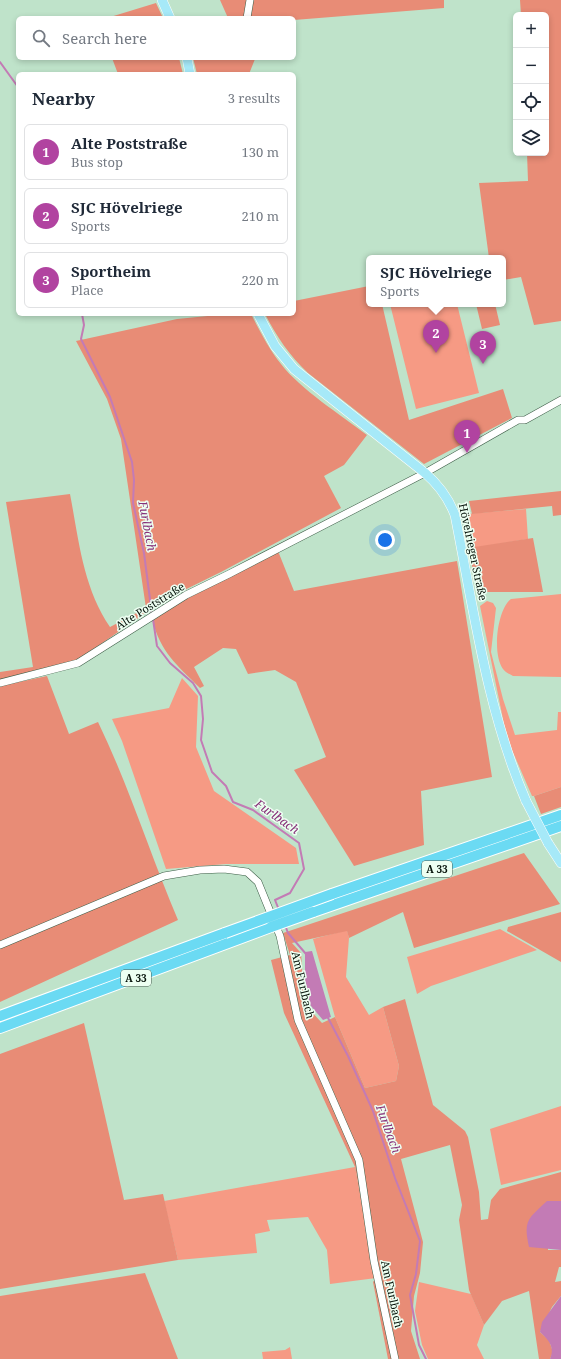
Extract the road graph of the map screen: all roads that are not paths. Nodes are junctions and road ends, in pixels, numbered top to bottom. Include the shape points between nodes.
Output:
1 (162, 0) edge
2 (250, 0) edge
3 (169, 16) edge
4 (247, 16) edge
5 (187, 60) edge
6 (190, 72) edge
7 (259, 316) edge
8 (561, 400) edge
9 (425, 473) junction
10 (0, 683) edge
11 (561, 815) edge
12 (561, 826) edge
13 (561, 863) edge
14 (0, 945) edge
15 (0, 1016) edge
16 (0, 1028) edge
17 (395, 1359) edge

1 - 3 main road
2 - 4 street
5 - 6 main road
7 - 9 main road, Hövelrieger Straße via 275,346 294,369
8 - 9 street, Alte Poststraße via 525,420 518,420
9 - 10 street, Alte Poststraße via 186,595 78,663
9 - 13 main road, Hövelrieger Straße, bridge via 444,492 455,515 490,696 507,752 526,801
11 - 15 highway, A 33, bridge via 332,894
12 - 16 highway, A 33, bridge via 271,927
14 - 17 street, Am Furlbach via 164,876 224,869 247,872 258,882 280,936 298,1020 359,1160 374,1261

